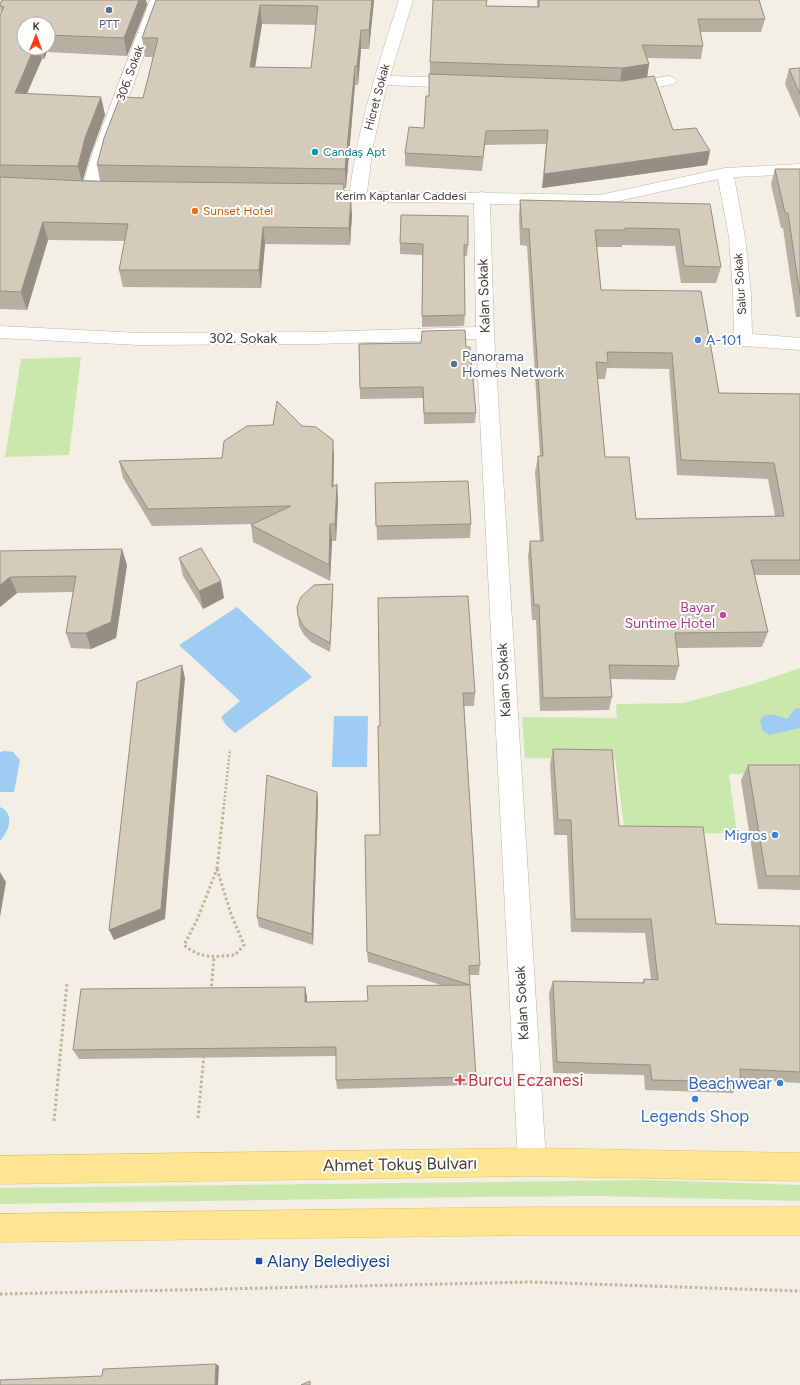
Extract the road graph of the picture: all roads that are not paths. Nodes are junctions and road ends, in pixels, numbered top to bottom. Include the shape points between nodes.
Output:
1 (157, 0) edge
2 (406, 0) edge
3 (381, 80) junction
4 (669, 81) dead end
5 (476, 84) edge
6 (612, 88) edge
7 (800, 169) edge
8 (725, 173) junction
9 (89, 192) edge
10 (302, 195) edge
11 (358, 196) junction
12 (482, 197) junction
13 (0, 332) edge
14 (485, 333) junction
15 (800, 344) edge
16 (532, 1162) junction
17 (800, 1167) edge
18 (0, 1170) edge
19 (800, 1221) edge
20 (0, 1228) edge

1 - 9 street, 306. Sokak via 99,157
2 - 3 street, Hicret Sokak
3 - 5 street
3 - 11 street, Hicret Sokak via 360,170
4 - 6 street
7 - 8 street, Kerim Kaptanlar Caddesi
8 - 12 street, Kerim Kaptanlar Caddesi via 600,200
8 - 15 street, Salur Sokak via 737,237 743,340
10 - 11 street, Kerim Kaptanlar Caddesi
11 - 12 street, Kerim Kaptanlar Caddesi
12 - 14 street, Kalan Sokak
13 - 14 street, 302. Sokak via 139,339 316,338
14 - 16 street, Kalan Sokak
16 - 17 main road, Ahmet Tokuş Bulvarı
16 - 18 main road, Ahmet Tokuş Bulvarı
19 - 20 main road via 537,1221

